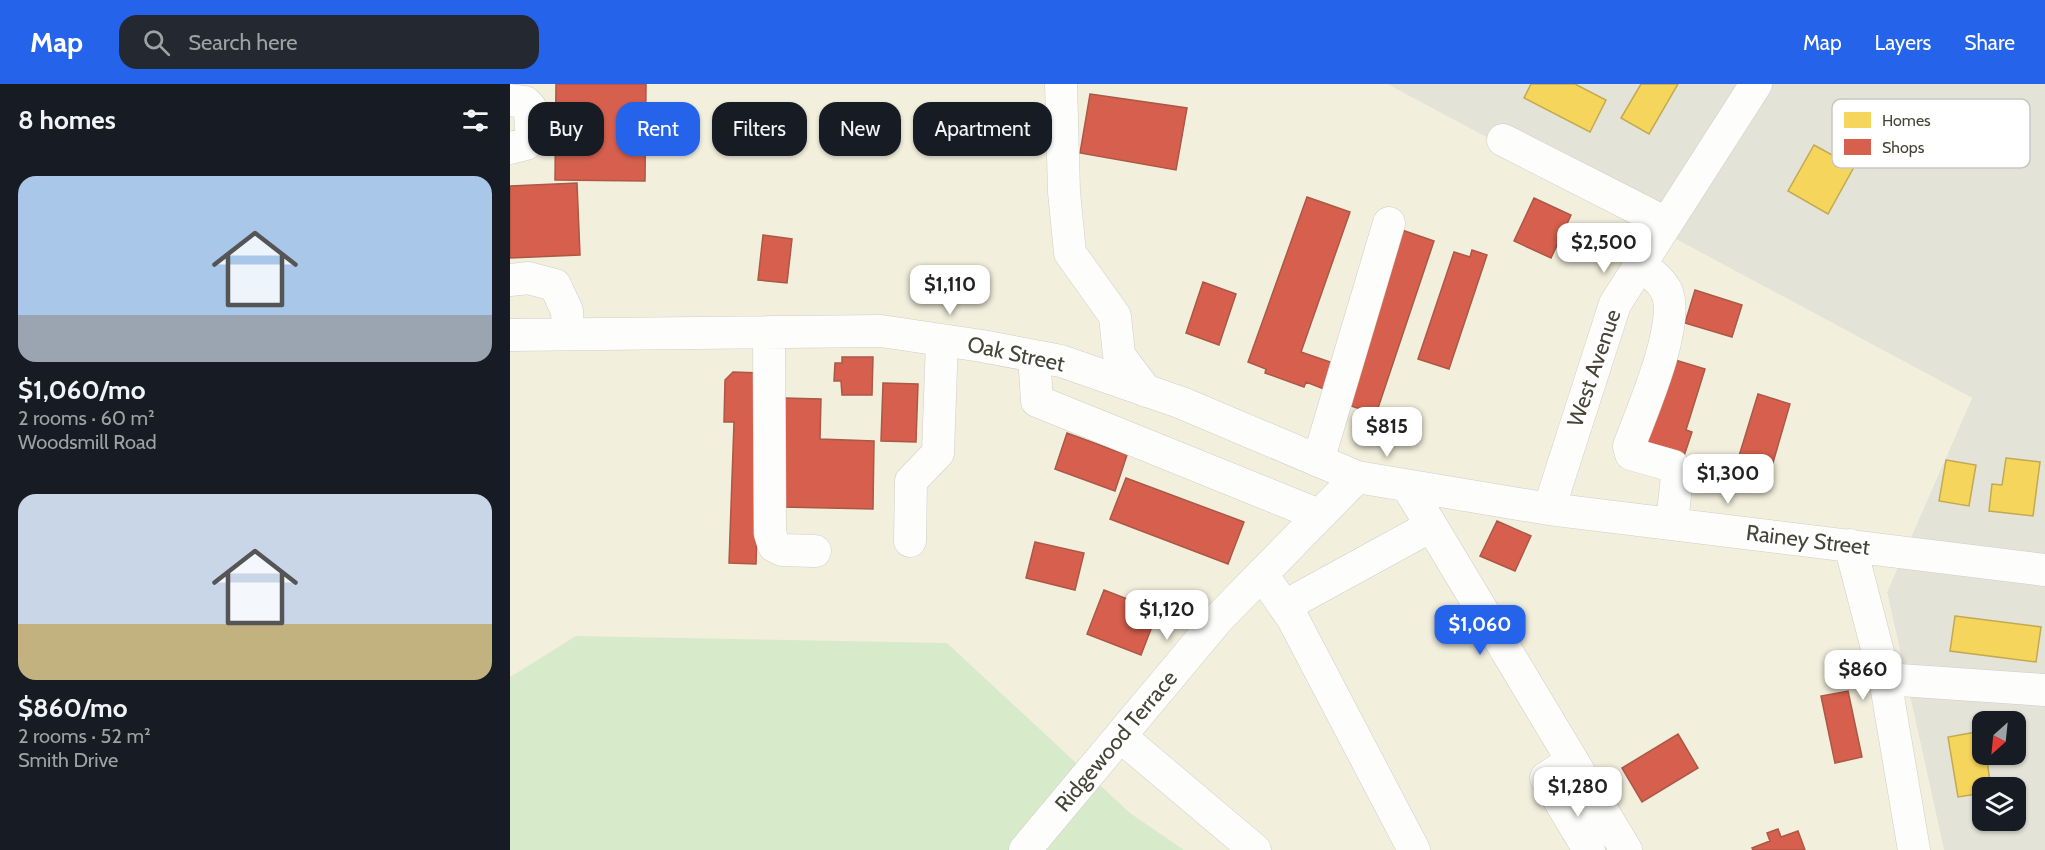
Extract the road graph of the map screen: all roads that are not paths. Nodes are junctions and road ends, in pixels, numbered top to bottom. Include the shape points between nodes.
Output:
1 (1060, 84) edge
2 (1756, 84) edge
3 (510, 100) edge
4 (1503, 140) dead end
5 (510, 148) edge
6 (1389, 223) dead end
7 (1666, 223) junction
8 (1639, 265) junction
9 (510, 280) edge
10 (769, 332) junction
11 (567, 334) junction
12 (510, 335) edge
13 (942, 340) junction
14 (1034, 356) junction
15 (1146, 391) junction
16 (1318, 461) junction
17 (1357, 477) junction
18 (1408, 487) junction
19 (1549, 509) junction
20 (1319, 515) junction
21 (1672, 524) junction
22 (1431, 526) junction
23 (910, 541) dead end
24 (1850, 545) junction
25 (815, 551) dead end
26 (2045, 570) edge
27 (1262, 574) junction
28 (1285, 606) junction
29 (1885, 679) junction
30 (2045, 690) edge
31 (1120, 736) junction
32 (1572, 761) junction
33 (1025, 850) edge
34 (1255, 850) edge
35 (1414, 850) edge
36 (1589, 850) edge
37 (1626, 850) edge
38 (1914, 850) edge

1 - 15 street via 1070,252 1115,316 1119,355
2 - 7 street, West Avenue
3 - 5 street via 525,102 530,107 531,136 526,144
4 - 7 street
6 - 16 street
7 - 8 street, West Avenue
8 - 19 street, West Avenue via 1615,303
8 - 21 street via 1657,278 1667,292 1669,323 1657,373 1629,446 1631,454 1673,466 1677,475
9 - 11 street via 528,278 555,285 567,311
10 - 11 street, Oak Street
10 - 13 street, Oak Street via 881,331
10 - 25 street via 770,533 774,546 782,550
11 - 12 street, Oak Street
13 - 14 street, Oak Street
13 - 23 street via 938,453 911,481
14 - 15 street, Oak Street via 1061,361
14 - 20 street via 1037,400
15 - 16 street, Oak Street
16 - 17 street, Oak Street
17 - 18 street, Rainey Street
17 - 20 street, Ridgewood Terrace
18 - 19 street, Rainey Street
18 - 22 street
19 - 21 street, Rainey Street
20 - 27 street, Ridgewood Terrace
21 - 24 street, Rainey Street
22 - 28 street
22 - 32 street
24 - 26 street, Rainey Street
24 - 29 street
27 - 28 street
27 - 31 street, Ridgewood Terrace via 1218,619
28 - 35 street
29 - 30 street
29 - 38 street
31 - 33 street, Ridgewood Terrace
31 - 34 street
32 - 36 street via 1546,778
32 - 37 street

